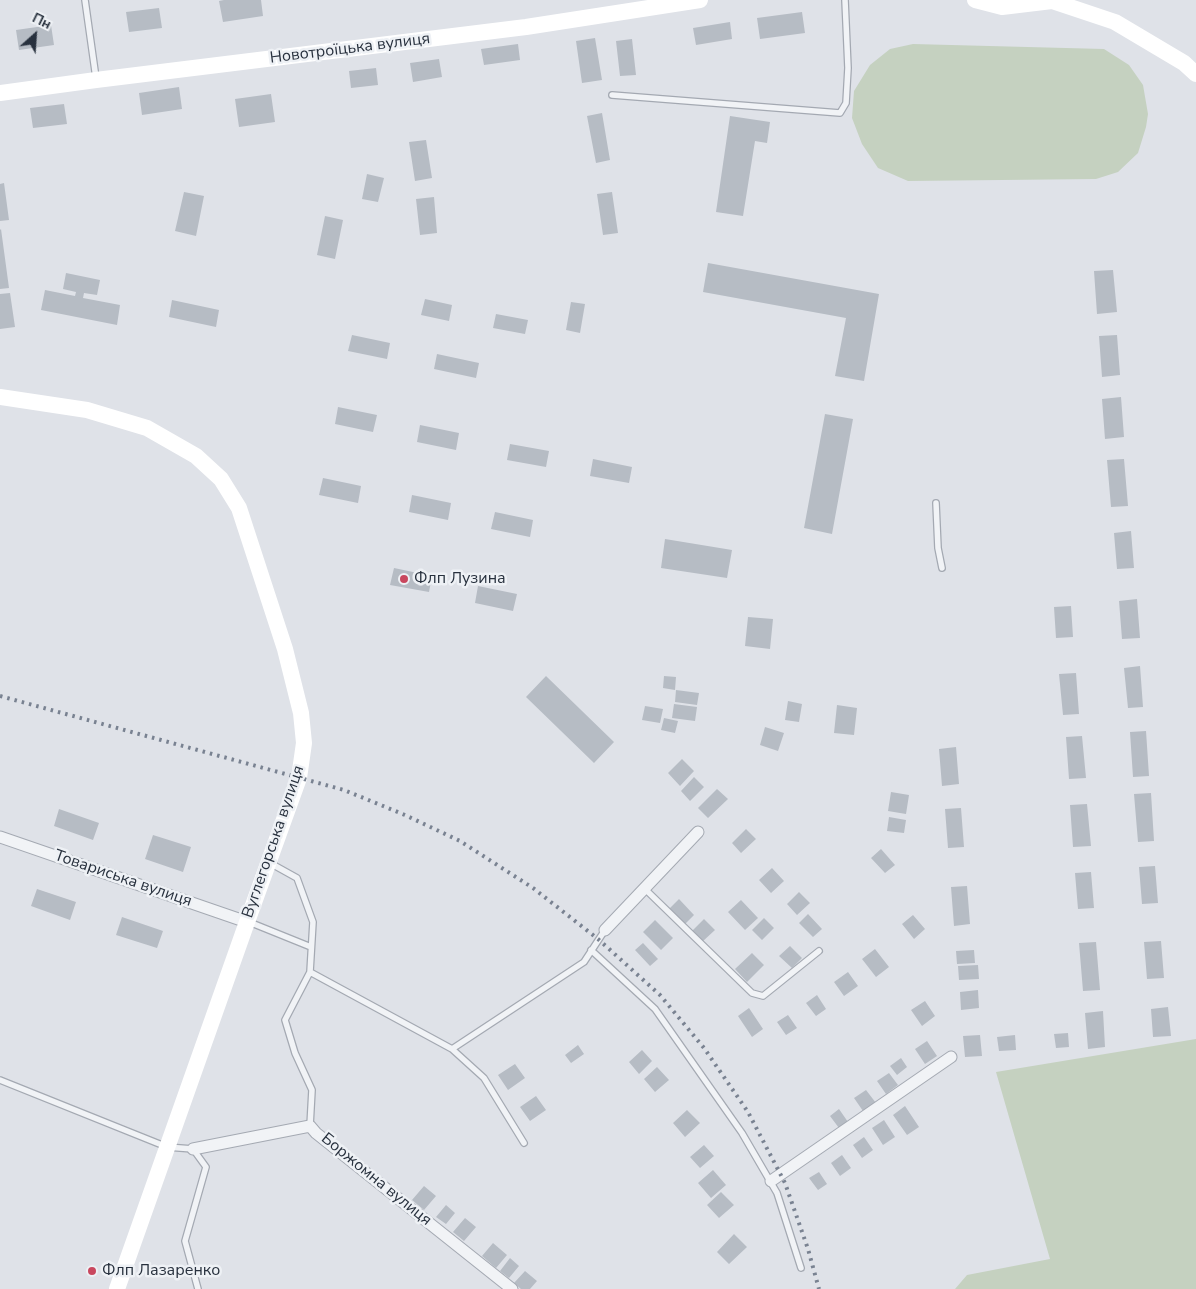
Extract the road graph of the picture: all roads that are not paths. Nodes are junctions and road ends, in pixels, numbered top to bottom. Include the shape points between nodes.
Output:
1 (85, 0) edge
2 (700, 0) edge
3 (845, 0) edge
4 (974, 0) edge
5 (1196, 74) edge
6 (96, 80) junction
7 (0, 93) edge
8 (612, 95) dead end
9 (0, 397) edge
10 (936, 503) dead end
11 (942, 568) dead end
12 (698, 832) dead end
13 (0, 837) edge
14 (268, 862) junction
15 (644, 888) junction
16 (247, 922) junction
17 (605, 930) joint
18 (311, 947) junction
19 (591, 950) junction
20 (819, 952) dead end
21 (310, 972) junction
22 (452, 1049) junction
23 (951, 1057) dead end
24 (0, 1080) edge
25 (310, 1126) junction
26 (524, 1143) dead end
27 (167, 1147) junction
28 (193, 1149) junction
29 (771, 1181) junction
30 (801, 1268) dead end
31 (117, 1289) edge
32 (198, 1289) edge
33 (512, 1289) edge

1 - 6 lane
2 - 6 main road, Новотроїцька вулиця via 526,28
3 - 8 lane via 848,68 846,103 840,113
4 - 5 main road via 1002,7 1052,1 1115,22 1184,63
6 - 7 main road, Новотроїцька вулиця
9 - 14 main road, Вуглегорська вулиця via 87,410 147,428 196,456 221,478 240,508 284,649 301,713 304,743 299,778
10 - 11 lane
12 - 15 street
13 - 16 street, Товариська вулиця
14 - 16 main road, Вуглегорська вулиця
14 - 18 lane via 298,878 313,922
15 - 17 street
15 - 20 lane via 752,993 763,996
16 - 18 lane
16 - 27 main road, Вуглегорська вулиця
17 - 19 lane
18 - 21 lane
19 - 22 lane via 584,962
19 - 29 lane via 655,1009 742,1133
21 - 22 lane
21 - 25 lane via 285,1020 295,1053 312,1090
22 - 26 lane via 484,1078
23 - 29 street
24 - 27 lane
25 - 28 street, Боржомна вулиця
25 - 33 street, Боржомна вулиця
27 - 28 lane
27 - 31 main road, Вуглегорська вулиця
28 - 32 lane via 206,1167 185,1240
29 - 30 lane

